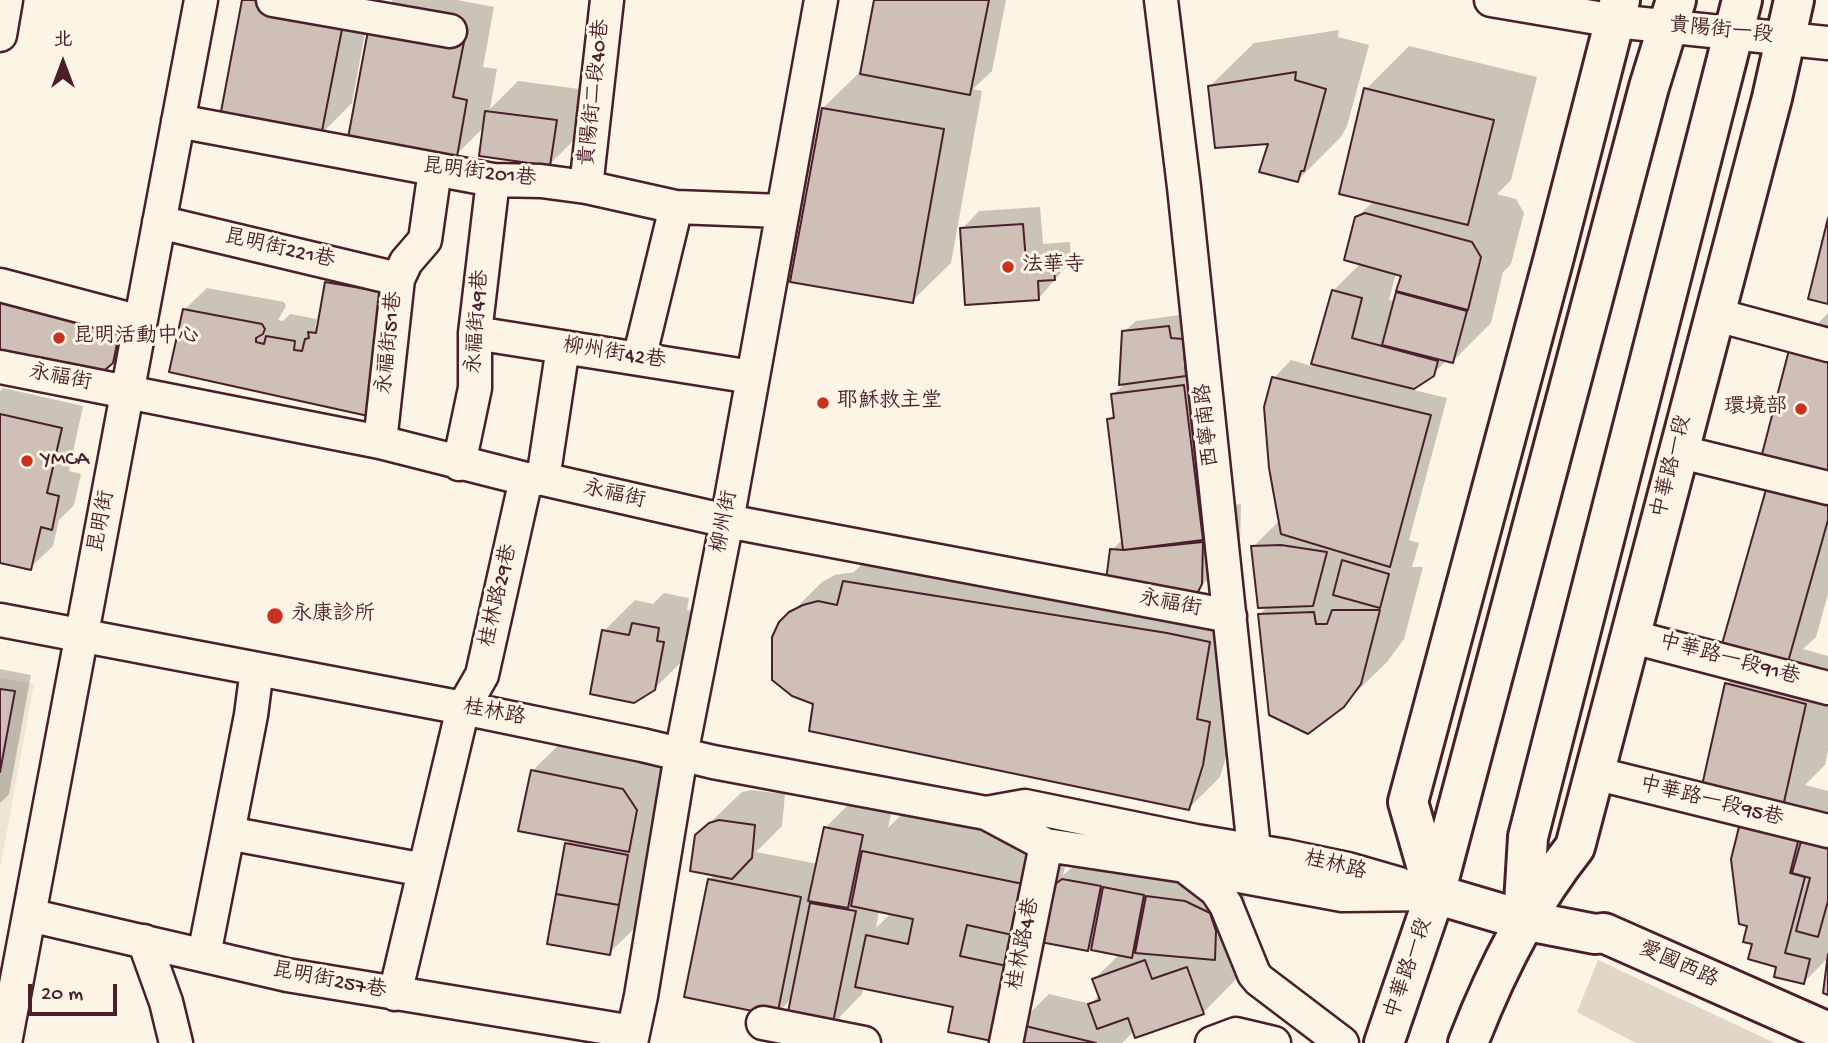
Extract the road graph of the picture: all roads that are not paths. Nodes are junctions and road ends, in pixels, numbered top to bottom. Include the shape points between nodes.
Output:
1 (6, 0) edge
2 (201, 0) edge
3 (273, 0) edge
4 (607, 0) edge
5 (821, 0) edge
6 (1161, 0) edge
7 (1491, 0) edge
8 (1794, 0) edge
9 (1617, 11) edge
10 (1671, 14) edge
11 (1738, 17) edge
12 (450, 31) dead end
13 (0, 35) edge
14 (1784, 38) junction
15 (1828, 43) edge
16 (178, 121) junction
17 (435, 170) junction
18 (493, 180) junction
19 (586, 187) junction
20 (676, 207) junction
21 (781, 211) junction
22 (159, 222) junction
23 (398, 279) junction
24 (0, 285) edge
25 (1713, 314) junction
26 (140, 322) junction
27 (475, 333) junction
28 (1828, 345) edge
29 (564, 347) junction
30 (639, 359) junction
31 (0, 367) edge
32 (752, 377) junction
33 (127, 392) junction
34 (380, 442) junction
35 (1677, 451) junction
36 (459, 464) junction
37 (534, 479) junction
38 (1828, 488) edge
39 (727, 521) junction
40 (1230, 616) junction
41 (0, 620) edge
42 (81, 635) junction
43 (1629, 636) junction
44 (257, 669) junction
45 (1828, 688) edge
46 (463, 708) junction
47 (681, 755) junction
48 (1594, 773) junction
49 (986, 813) junction
50 (1828, 831) edge
51 (228, 833) junction
52 (1046, 845) junction
53 (1254, 849) junction
54 (1185, 866) junction
55 (424, 870) junction
56 (1435, 894) junction
57 (29, 915) junction
58 (1523, 920) junction
59 (144, 941) junction
60 (204, 955) junction
61 (394, 994) junction
62 (763, 1023) dead end
63 (1828, 1031) edge
64 (632, 1037) edge
65 (5, 1043) edge
66 (176, 1043) edge
67 (864, 1043) edge
68 (1006, 1043) edge
69 (1212, 1043) edge
70 (1274, 1043) edge
71 (1342, 1043) edge
72 (1384, 1043) edge
73 (1468, 1043) edge

1 - 13 street
2 - 16 street, 昆明街
3 - 12 street
4 - 19 street, 貴陽街二段40巷
5 - 21 street, 柳州街
6 - 40 street, 西寧南路
7 - 9 street, 貴陽街一段
8 - 14 main road, 中華路一段
9 - 10 street, 貴陽街一段
9 - 56 main road, 中華路一段 via 1408,802
10 - 11 street, 貴陽街一段
10 - 56 main road, 中華路一段
11 - 14 street, 貴陽街一段
11 - 58 main road, 中華路一段 via 1528,838
14 - 15 street, 貴陽街一段
14 - 25 main road, 中華路一段
16 - 17 street, 昆明街201巷
16 - 22 street, 昆明街
17 - 18 street, 昆明街201巷
17 - 23 street, 永福街51巷 via 425,240
18 - 19 street, 昆明街201巷
18 - 27 street, 永福街49巷
19 - 20 street, 昆明街201巷
20 - 21 street, 昆明街201巷
20 - 30 street
21 - 32 street, 柳州街
22 - 23 street, 昆明街221巷
22 - 26 street, 昆明街
23 - 34 street, 永福街51巷
24 - 26 street
25 - 28 street
25 - 35 main road, 中華路一段
26 - 33 street, 昆明街
27 - 29 street, 柳州街42巷
27 - 36 street, 永福街49巷 via 474,388
29 - 30 street, 柳州街42巷
29 - 37 street, 桂林路29巷
30 - 32 street, 柳州街42巷
31 - 33 street, 永福街
32 - 39 street, 柳州街
33 - 34 street, 永福街
33 - 42 street, 昆明街
34 - 36 street, 永福街
35 - 38 street
35 - 43 main road, 中華路一段
36 - 37 street, 永福街
37 - 39 street, 永福街
37 - 46 street, 桂林路29巷 via 482,675
39 - 40 street, 永福街
39 - 47 street, 柳州街
40 - 53 street, 西寧南路
41 - 42 street, 桂林路
42 - 44 street, 桂林路
42 - 57 street, 昆明街
43 - 45 street, 中華路一段91巷
43 - 48 main road, 中華路一段
44 - 46 street, 桂林路
44 - 51 street
46 - 47 street, 桂林路
46 - 55 street, 桂林路29巷
47 - 49 street, 桂林路
47 - 64 street, 柳州街
48 - 50 street, 中華路一段95巷
48 - 58 main road, 中華路一段 via 1575,847
49 - 52 street, 桂林路
49 - 53 street, 桂林路 via 1025,806
51 - 55 street
51 - 60 street
52 - 54 street, 桂林路
52 - 68 street, 桂林路4巷
53 - 56 street, 桂林路
54 - 56 street, 桂林路 via 1342,895
54 - 71 street, 桂林路 via 1216,890 1226,905 1254,974
55 - 61 street, 桂林路29巷
56 - 58 main road, 愛國西路
56 - 72 main road, 中華路一段
57 - 59 street, 昆明街257巷
57 - 65 street, 昆明街
58 - 63 main road, 愛國西路 via 1604,933
58 - 73 main road, 中華路一段
59 - 60 street, 昆明街257巷
59 - 66 street
60 - 61 street, 昆明街257巷
61 - 64 street, 昆明街257巷
62 - 67 street
69 - 70 street via 1236,1034

